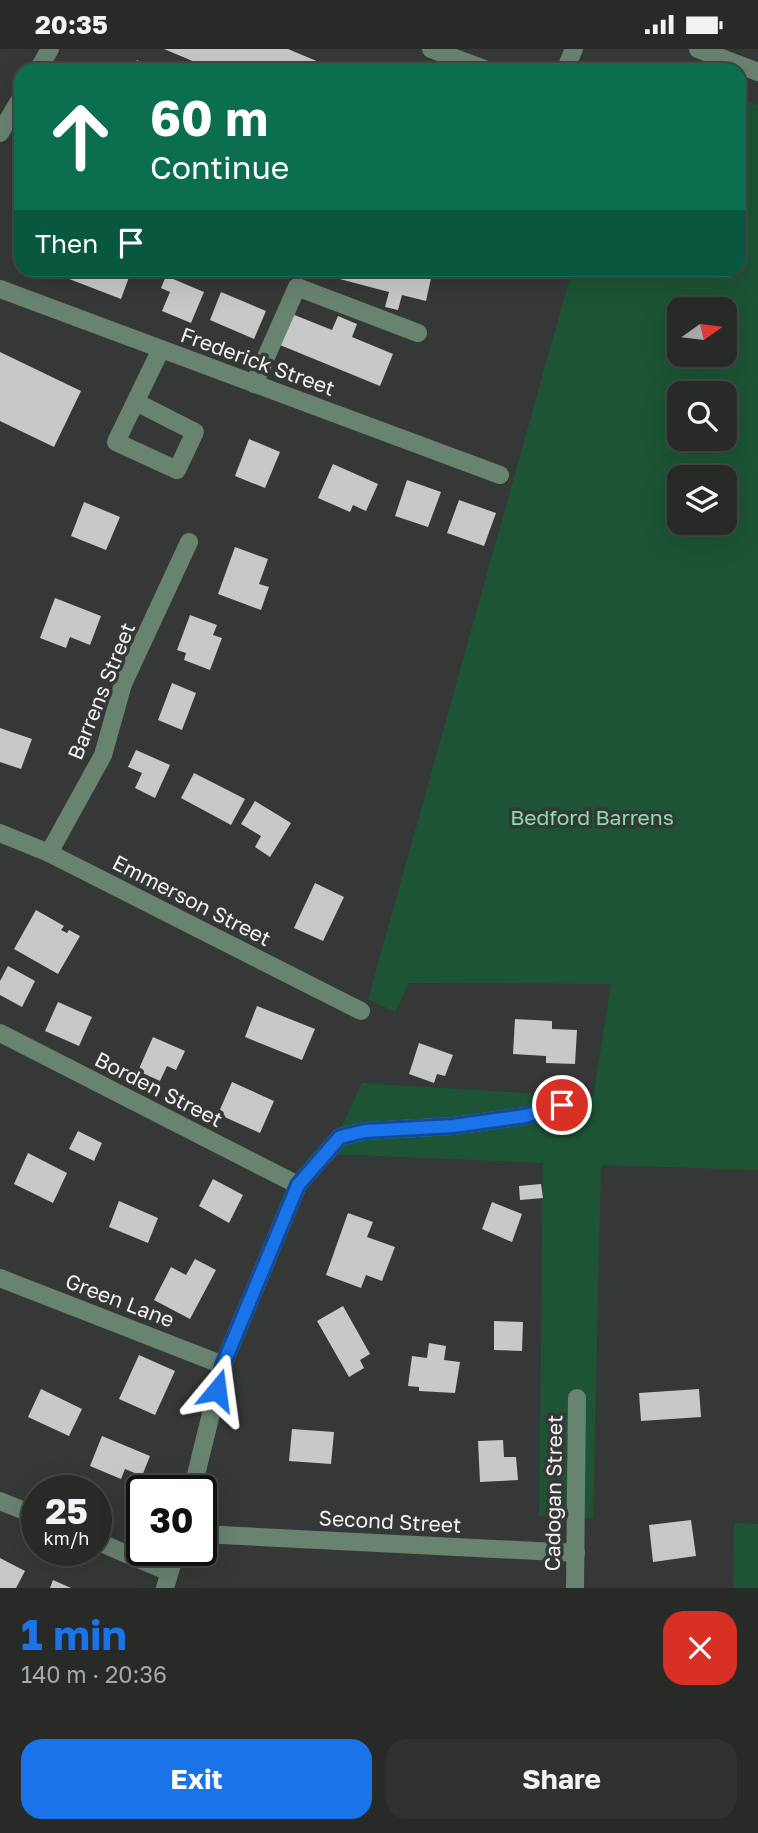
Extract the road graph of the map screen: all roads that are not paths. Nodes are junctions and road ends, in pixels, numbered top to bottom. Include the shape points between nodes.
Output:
1 (432, 49) edge
2 (698, 49) edge
3 (469, 63) edge
4 (735, 63) edge
5 (14, 110) edge
6 (0, 133) edge
7 (0, 289) edge
8 (418, 333) dead end
9 (161, 349) junction
10 (254, 384) junction
11 (136, 402) dead end
12 (500, 475) dead end
13 (189, 542) dead end
14 (0, 833) edge
15 (49, 853) junction
16 (362, 1011) dead end
17 (0, 1033) edge
18 (562, 1105) dead end
19 (298, 1185) junction
20 (0, 1278) edge
21 (223, 1365) junction
22 (577, 1398) dead end
23 (196, 1475) edge
24 (0, 1501) edge
25 (21, 1510) edge
26 (217, 1535) edge
27 (112, 1550) edge
28 (576, 1553) junction
29 (167, 1580) edge
30 (575, 1588) edge

1 - 3 street
2 - 4 street
5 - 6 street
7 - 9 street, Frederick Street
8 - 10 street via 297,287
9 - 10 street, Frederick Street
9 - 11 street
10 - 12 street, Frederick Street
13 - 15 street, Barrens Street via 123,684 103,755
14 - 15 street, Emmerson Street
15 - 16 street, Emmerson Street
17 - 19 street, Borden Street
18 - 19 street via 525,1116 340,1137
19 - 21 street
20 - 21 street, Green Lane
21 - 23 street
22 - 28 street, Cadogan Street
24 - 25 street
26 - 28 street, Second Street
27 - 29 street
28 - 30 street, Cadogan Street

